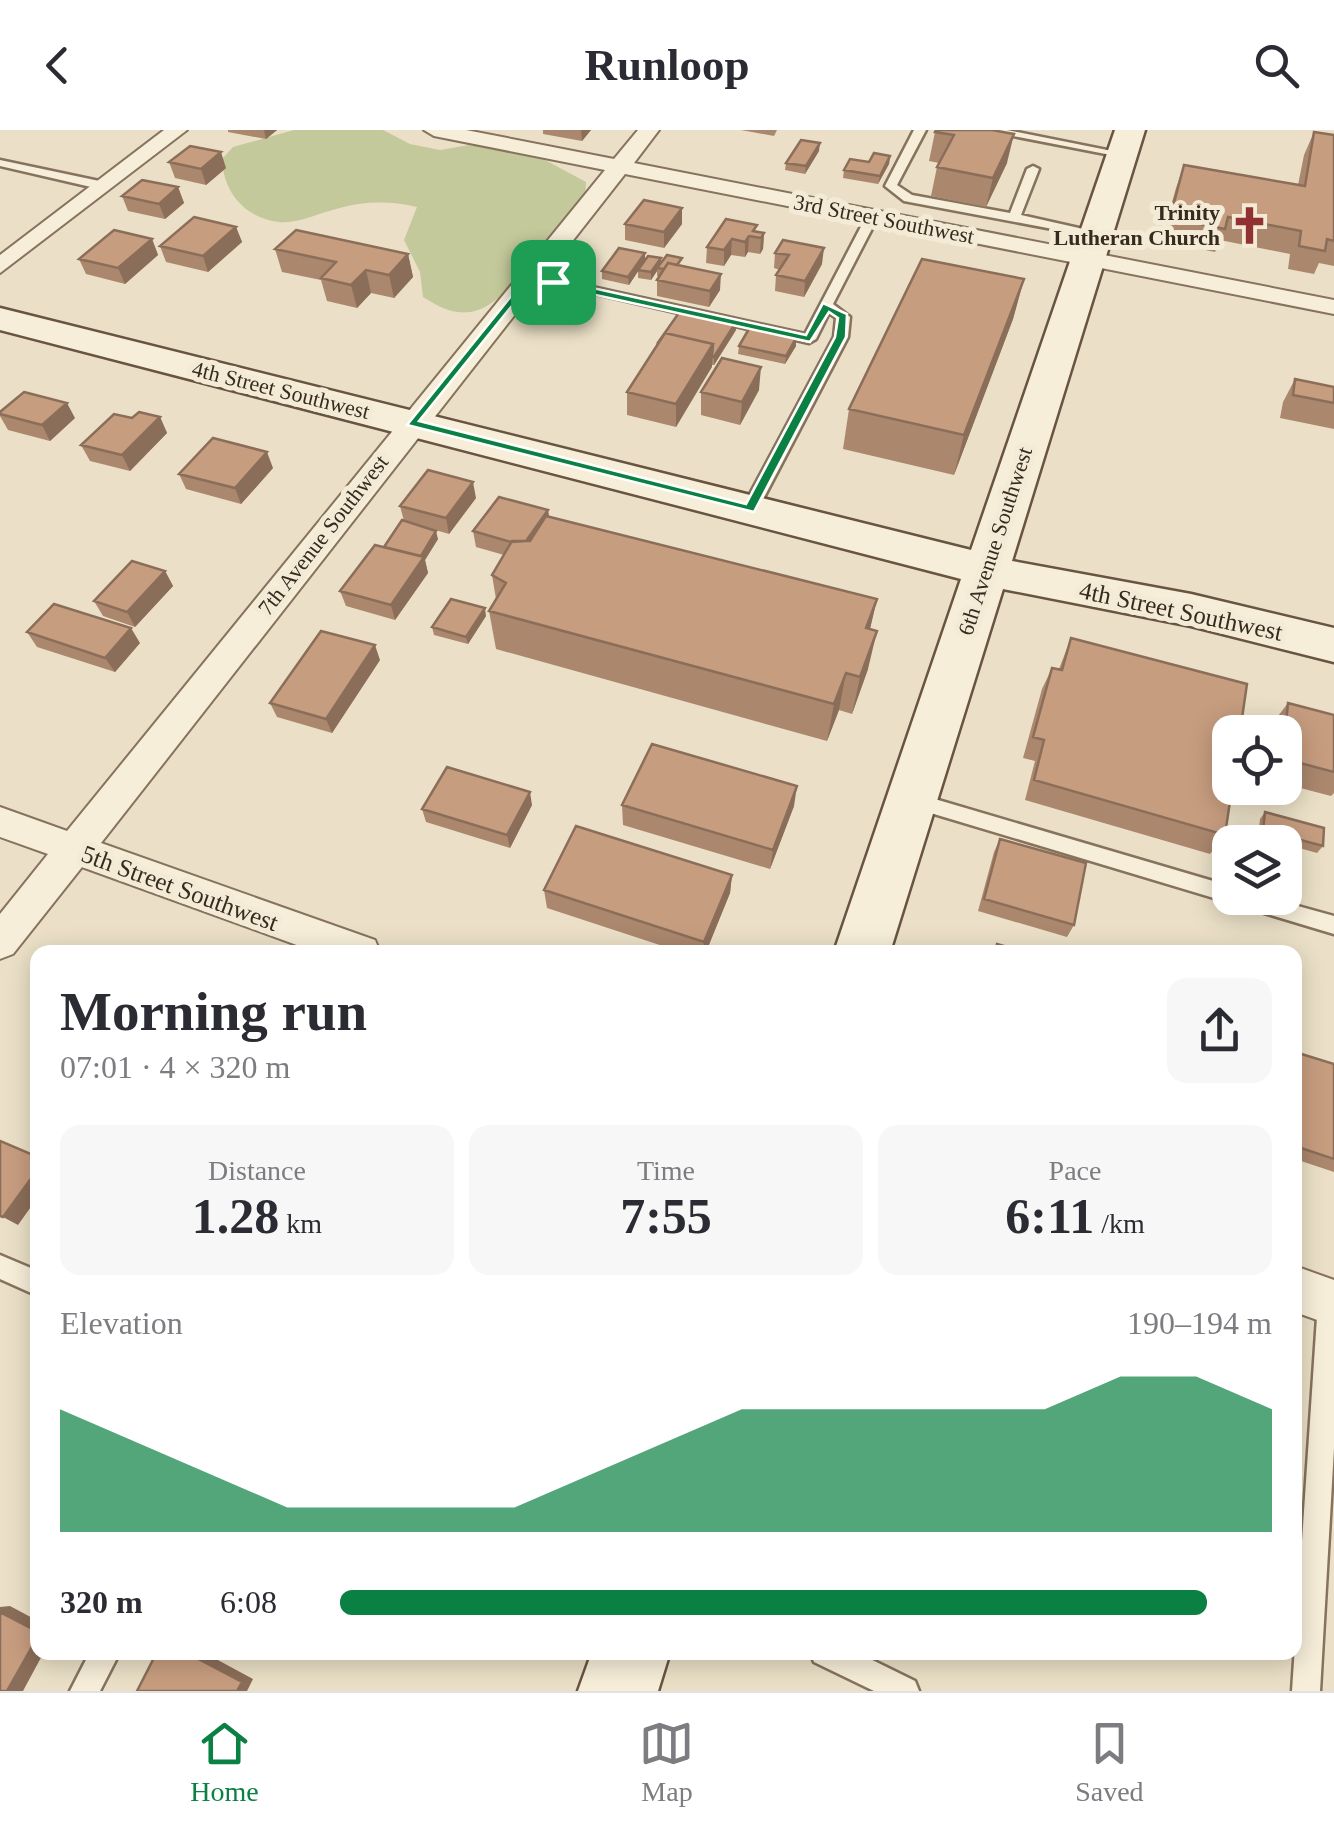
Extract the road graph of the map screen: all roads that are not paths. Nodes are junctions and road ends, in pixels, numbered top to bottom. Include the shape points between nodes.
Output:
1 (177, 130) edge
2 (434, 130) edge
3 (648, 130) edge
4 (920, 130) edge
5 (988, 130) edge
6 (1127, 137) edge
7 (0, 163) edge
8 (619, 166) junction
9 (1033, 169) dead end
10 (104, 186) junction
11 (872, 217) junction
12 (1014, 218) junction
13 (1090, 246) junction
14 (0, 266) edge
15 (529, 277) junction
16 (827, 306) junction
17 (1334, 307) edge
18 (0, 319) edge
19 (412, 422) junction
20 (750, 509) junction
21 (1007, 574) junction
22 (1334, 645) edge
23 (1334, 667) edge
24 (911, 800) junction
25 (0, 822) edge
26 (74, 850) junction
27 (1212, 889) edge
28 (1300, 915) edge
29 (1334, 925) edge
30 (0, 942) edge
31 (341, 945) edge
32 (864, 945) edge
33 (0, 1267) edge
34 (30, 1280) edge
35 (1320, 1298) edge
36 (101, 1660) edge
37 (628, 1660) edge
38 (841, 1660) edge
39 (84, 1691) edge
40 (618, 1691) edge
41 (905, 1691) edge
42 (1306, 1691) edge

1 - 10 street
2 - 8 street, 3rd Street Southwest
3 - 8 street, 7th Avenue Southwest
4 - 12 lane via 891,186 908,198
5 - 6 lane
6 - 13 street, 6th Avenue Southwest
7 - 10 lane
8 - 11 street, 3rd Street Southwest
8 - 15 street, 7th Avenue Southwest
9 - 12 lane
10 - 14 street
11 - 13 street, 3rd Street Southwest
11 - 16 lane
12 - 13 lane
13 - 17 street, 3rd Street Southwest
13 - 21 street, 6th Avenue Southwest
15 - 16 lane via 810,339
15 - 19 street, 7th Avenue Southwest
16 - 20 lane via 844,316 841,337
18 - 19 street, 4th Street Southwest
19 - 20 street, 4th Street Southwest
19 - 26 street, 7th Avenue Southwest
20 - 21 street, 4th Street Southwest
21 - 22 street, 4th Street Southwest
21 - 23 street, 4th Street Southwest via 1193,638
21 - 24 street, 6th Avenue Southwest
24 - 27 lane
24 - 32 street, 6th Avenue Southwest
25 - 26 street, 5th Street Southwest
26 - 30 street, 7th Avenue Southwest
26 - 31 street, 5th Street Southwest
28 - 29 lane
33 - 34 lane
35 - 42 lane
36 - 39 lane
37 - 40 street
38 - 41 lane

